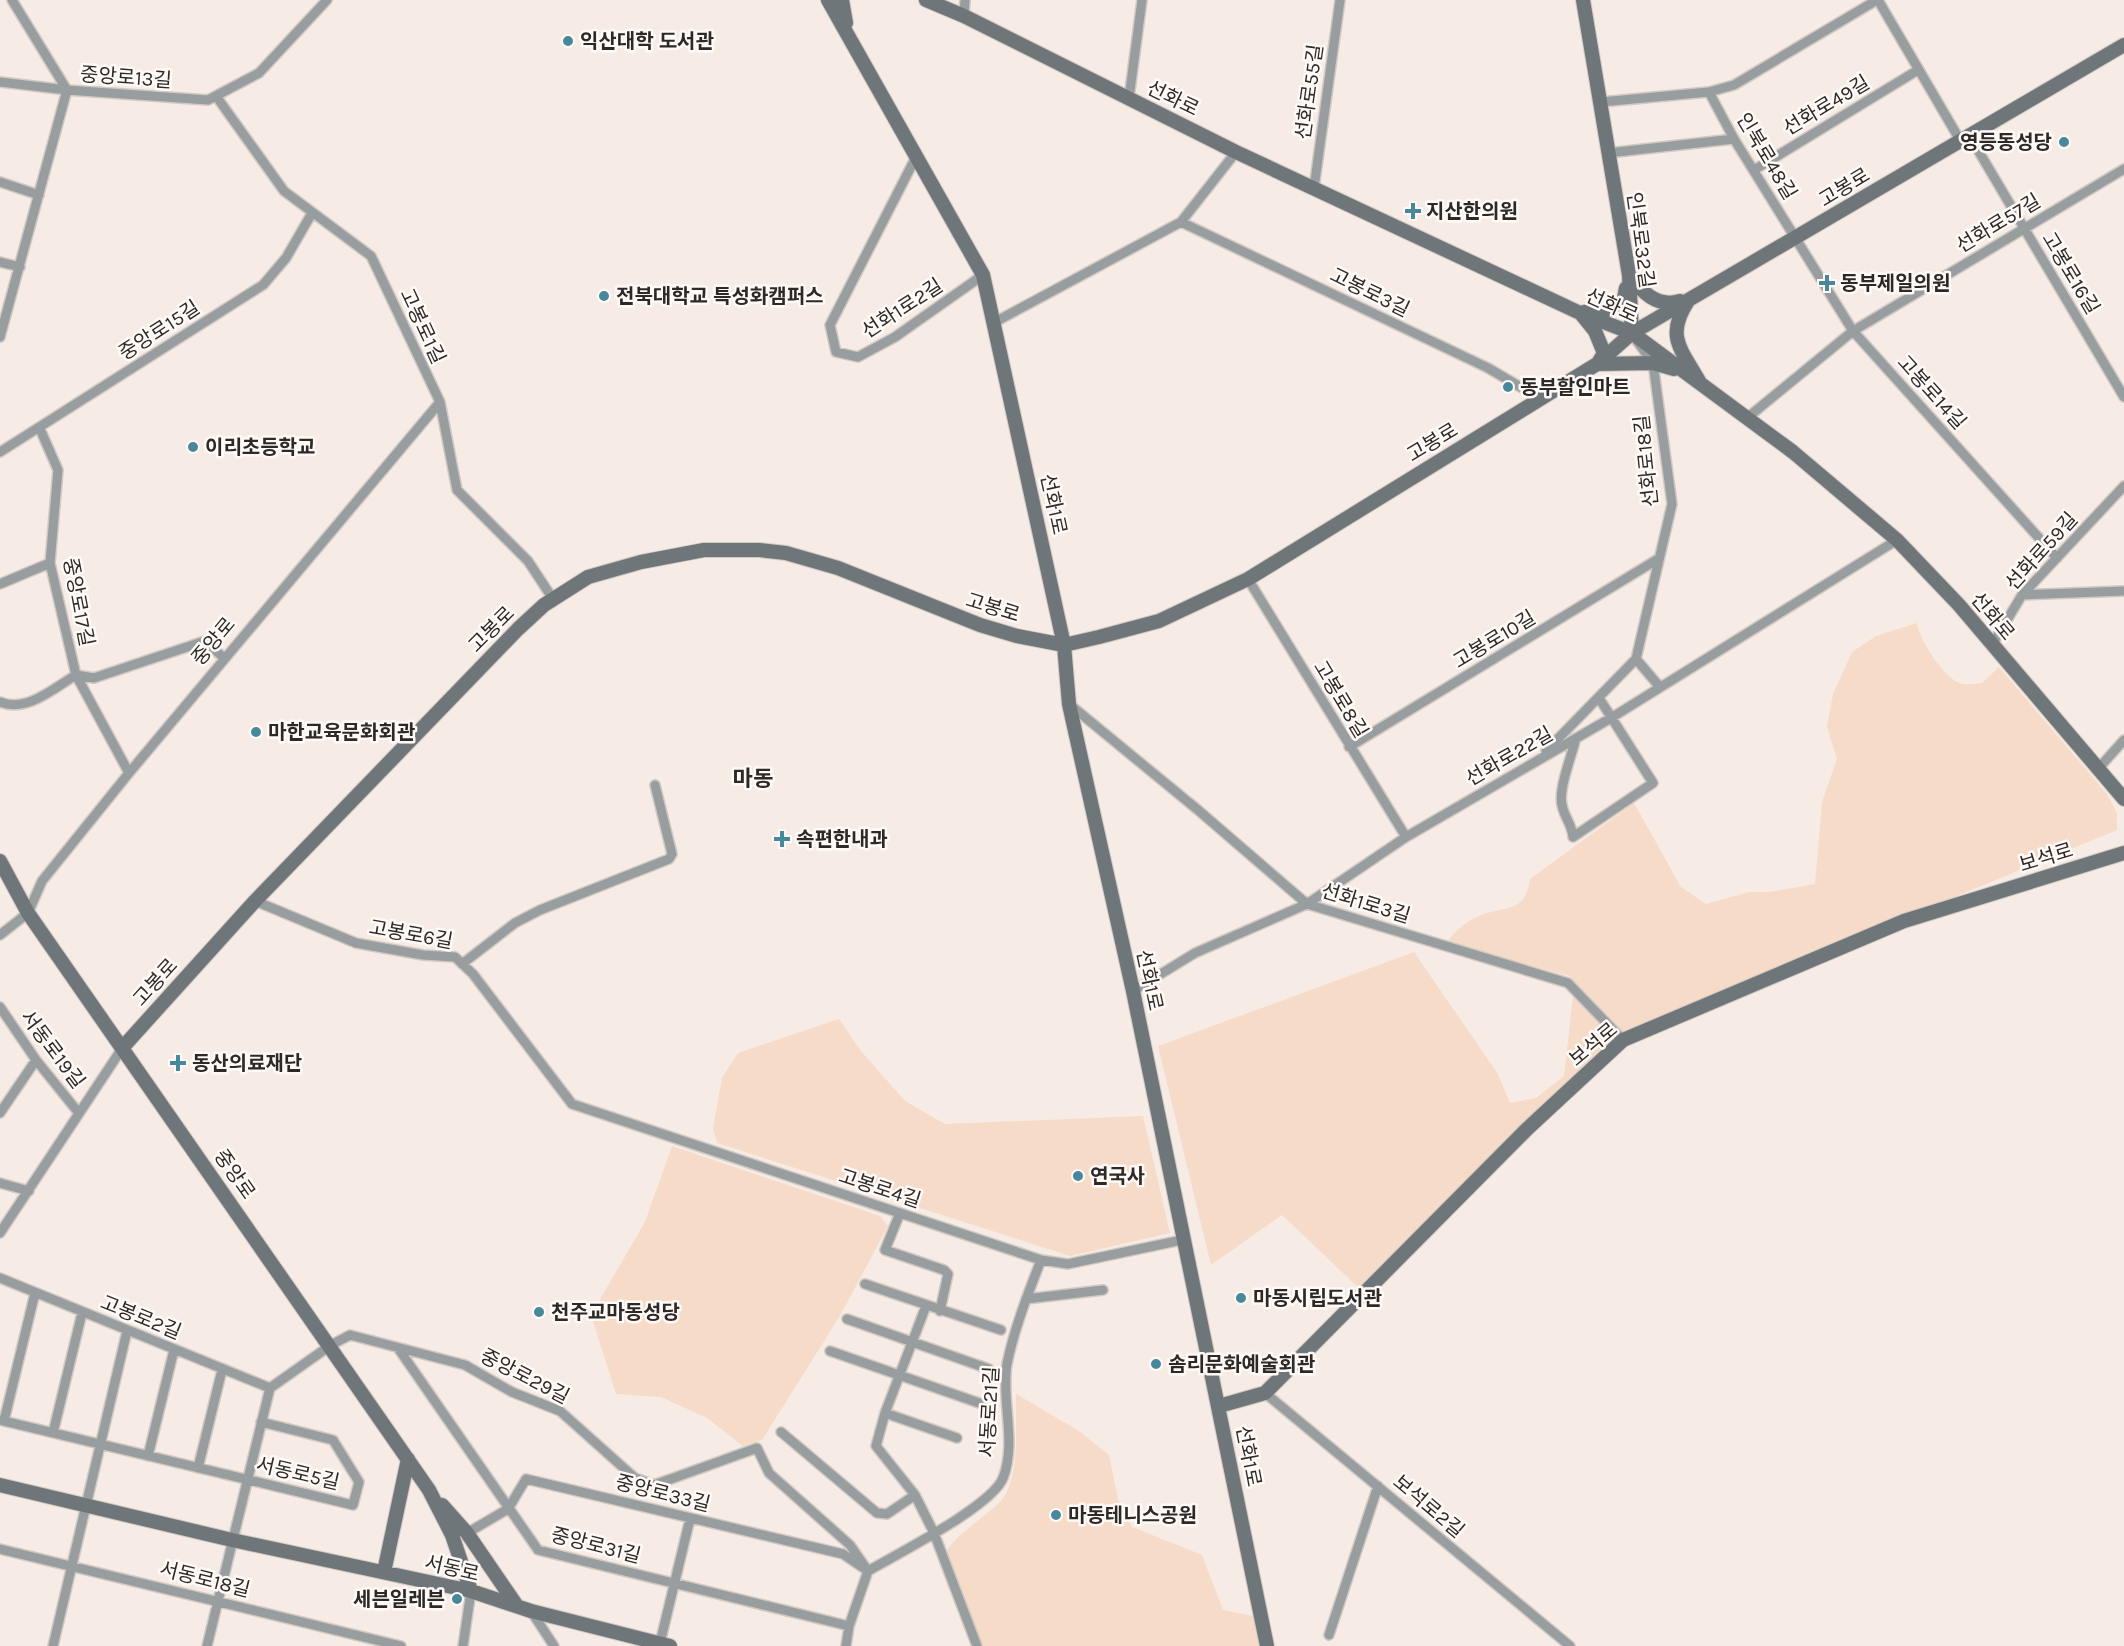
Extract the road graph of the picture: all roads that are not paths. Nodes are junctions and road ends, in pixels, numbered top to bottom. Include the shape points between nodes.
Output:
1 (12, 0) edge
2 (327, 0) edge
3 (828, 0) edge
4 (842, 0) edge
5 (926, 0) edge
6 (965, 0) edge
7 (1142, 0) edge
8 (1340, 0) edge
9 (1583, 0) edge
10 (1877, 0) edge
11 (964, 16) junction
12 (848, 34) junction
13 (2124, 46) edge
14 (1918, 70) junction
15 (0, 82) edge
16 (67, 90) junction
17 (1709, 92) junction
18 (216, 96) junction
19 (1129, 98) junction
20 (1601, 102) junction
21 (1965, 138) junction
22 (1734, 140) junction
23 (1236, 152) junction
24 (1608, 153) junction
25 (916, 157) junction
26 (2124, 169) edge
27 (1754, 170) junction
28 (0, 182) edge
29 (1314, 188) junction
30 (39, 195) junction
31 (312, 213) junction
32 (1181, 222) junction
33 (2024, 229) junction
34 (1796, 238) junction
35 (0, 262) edge
36 (20, 267) junction
37 (1629, 274) junction
38 (983, 275) junction
39 (1689, 299) junction
40 (1580, 313) junction
41 (995, 322) junction
42 (1853, 331) junction
43 (1632, 333) junction
44 (0, 337) edge
45 (1653, 363) junction
46 (1597, 364) junction
47 (1702, 385) junction
48 (2124, 397) edge
49 (1541, 399) junction
50 (440, 402) junction
51 (1748, 418) junction
52 (40, 429) junction
53 (0, 452) edge
54 (2124, 486) edge
55 (1897, 540) junction
56 (2057, 558) junction
57 (1658, 559) junction
58 (50, 564) junction
59 (1248, 579) junction
60 (0, 584) edge
61 (2124, 591) edge
62 (2022, 595) junction
63 (554, 599) junction
64 (1064, 645) junction
65 (1992, 645) junction
66 (224, 658) junction
67 (1636, 660) junction
68 (76, 675) junction
69 (1659, 686) junction
70 (1599, 698) junction
71 (0, 702) edge
72 (1069, 704) junction
73 (1611, 718) junction
74 (1576, 738) junction
75 (2124, 740) edge
76 (1349, 747) junction
77 (1540, 757) junction
78 (2097, 770) junction
79 (129, 773) junction
80 (655, 785) dead end
81 (2124, 799) edge
82 (1406, 837) junction
83 (2124, 853) edge
84 (0, 861) edge
85 (255, 901) junction
86 (1307, 904) junction
87 (28, 913) junction
88 (0, 935) edge
89 (462, 964) junction
90 (1133, 991) junction
91 (1, 1010) edge
92 (1623, 1040) junction
93 (123, 1047) junction
94 (36, 1060) junction
95 (572, 1104) joint
96 (78, 1112) junction
97 (0, 1113) edge
98 (0, 1183) edge
99 (29, 1191) junction
100 (900, 1213) junction
101 (0, 1233) edge
102 (1182, 1240) junction
103 (1041, 1260) junction
104 (0, 1278) edge
105 (865, 1284) dead end
106 (1103, 1290) dead end
107 (35, 1293) junction
108 (1026, 1299) junction
109 (926, 1306) junction
110 (940, 1311) junction
111 (82, 1313) junction
112 (847, 1319) dead end
113 (1001, 1330) dead end
114 (127, 1331) junction
115 (911, 1343) junction
116 (331, 1346) junction
117 (398, 1348) junction
118 (174, 1350) junction
119 (830, 1351) dead end
120 (989, 1369) dead end
121 (222, 1370) junction
122 (898, 1377) junction
123 (270, 1388) junction
124 (1265, 1393) junction
125 (982, 1404) dead end
126 (1219, 1406) junction
127 (885, 1413) junction
128 (2, 1421) edge
129 (261, 1422) junction
130 (781, 1432) dead end
131 (53, 1433) junction
132 (957, 1438) dead end
133 (100, 1444) junction
134 (148, 1456) junction
135 (408, 1459) junction
136 (198, 1468) junction
137 (247, 1480) junction
138 (0, 1485) edge
139 (1378, 1486) junction
140 (429, 1490) junction
141 (915, 1495) junction
142 (86, 1506) junction
143 (508, 1509) junction
144 (690, 1519) junction
145 (467, 1533) junction
146 (934, 1533) junction
147 (232, 1540) junction
148 (0, 1549) edge
149 (74, 1565) junction
150 (868, 1571) junction
151 (384, 1572) junction
152 (674, 1583) junction
153 (471, 1591) junction
154 (218, 1601) junction
155 (524, 1609) junction
156 (849, 1626) junction
157 (1329, 1635) dead end
158 (665, 1645) edge
159 (53, 1646) edge
160 (207, 1646) edge
161 (402, 1646) edge
162 (463, 1646) edge
163 (554, 1646) edge
164 (846, 1646) edge
165 (977, 1646) edge
166 (1267, 1646) edge
167 (1570, 1646) edge

1 - 16 street
2 - 18 street, 중앙로13길 via 259,73
3 - 12 street, 선화1로
4 - 12 street
5 - 11 street, 선화로
6 - 11 street
7 - 19 street
8 - 29 street, 선화로55길
9 - 20 street, 인북로32길
10 - 14 street
10 - 17 street via 1734,85
11 - 19 street, 선화로
12 - 25 street, 선화1로
13 - 21 street, 고봉로
14 - 21 street
14 - 27 street, 선화로49길
15 - 16 street
16 - 18 street, 중앙로13길 via 208,100
16 - 30 street, 중앙로13길
17 - 20 street
17 - 22 street, 인북로48길
18 - 31 street, 고봉로1길 via 284,191
19 - 23 street, 선화로
20 - 24 street, 인북로32길
21 - 33 street, 고봉로16길
21 - 34 street, 고봉로
22 - 24 street
22 - 27 street, 인북로48길
23 - 29 street, 선화로
23 - 32 street
24 - 37 street, 인북로32길
25 - 38 street, 선화1로
25 - 38 street, 선화1로2길 via 830,325 836,352 858,357 895,337
26 - 33 street, 선화로57길
27 - 34 street, 인북로48길
28 - 30 street
29 - 40 street, 선화로
30 - 36 street, 중앙로13길
31 - 50 street, 고봉로1길 via 371,256
31 - 52 street, 중앙로15길 via 286,258 263,285
32 - 41 street
32 - 49 street, 고봉로3길 via 1488,368
33 - 42 street, 선화로57길
33 - 48 street, 고봉로16길
34 - 39 street, 고봉로
34 - 42 street, 고봉로14길
35 - 36 street
36 - 44 street, 중앙로13길
37 - 39 street via 1643,294 1669,305
37 - 40 street via 1623,303 1614,309
37 - 43 street, 인북로32길
38 - 41 street, 선화1로
39 - 43 street, 고봉로
39 - 47 street via 1677,318 1676,333
40 - 43 street, 선화로
40 - 46 street via 1602,343 1604,353
41 - 64 street, 선화1로
42 - 51 street, 선화로57길
42 - 56 street, 고봉로14길
43 - 45 street, 선화로18길
43 - 46 street, 고봉로
43 - 47 street, 선화로
45 - 46 street
45 - 47 street via 1669,366
45 - 57 street, 선화로18길 via 1672,504
46 - 49 street, 고봉로
47 - 51 street, 선화로
49 - 59 street, 고봉로
50 - 63 street, 고봉로1길 via 457,490 528,561
50 - 66 street, 중앙로
51 - 55 street, 선화로
52 - 53 street, 중앙로15길
52 - 58 street, 중앙로17길 via 58,470
54 - 56 street, 선화로59길
55 - 65 street, 선화로
55 - 69 street, 선화로22길
56 - 62 street, 선화로59길
57 - 67 street, 선화로18길
57 - 76 street, 고봉로10길
58 - 60 street
58 - 68 street, 중앙로17길
59 - 64 street, 고봉로 via 1160,621
59 - 76 street, 고봉로8길
61 - 62 street
62 - 65 street, 선화로59길
63 - 64 street, 고봉로 via 588,577 641,562 704,550 759,550 786,553 838,568 980,625
63 - 85 street, 고봉로 via 518,628
64 - 72 street, 선화1로
65 - 78 street, 선화로
66 - 68 street via 205,641 94,678
66 - 79 street, 중앙로
67 - 69 street
67 - 70 street
68 - 71 street via 26,704
68 - 79 street, 중앙로17길
69 - 73 street, 선화로22길
70 - 73 street
70 - 77 street
72 - 86 street, 선화1로3길
72 - 90 street, 선화1로
73 - 74 street, 선화로22길
73 - 74 street via 1653,783 1574,837 1562,805 1562,791
74 - 77 street, 선화로22길
75 - 78 street
76 - 82 street, 고봉로8길
77 - 82 street, 선화로22길
78 - 81 street, 선화로
79 - 87 street, 중앙로 via 42,881
80 - 89 street via 672,854 669,859 540,910 515,923
82 - 86 street, 선화로22길
83 - 92 street, 보석로 via 1904,921
84 - 87 street, 중앙로
85 - 89 street, 고봉로6길 via 356,943 455,957
85 - 93 street, 고봉로
86 - 90 street, 선화로22길 via 1195,953
86 - 92 street, 선화1로3길 via 1568,983
87 - 88 street
87 - 93 street, 중앙로
89 - 95 street, 고봉로6길
90 - 102 street, 선화1로
91 - 94 street, 서동로19길
92 - 124 street, 보석로 via 1527,1129
93 - 96 street, 고봉로
93 - 116 street, 중앙로
94 - 96 street, 서동로19길
94 - 97 street
95 - 100 street, 고봉로4길
96 - 99 street, 고봉로
98 - 99 street
99 - 101 street, 고봉로
100 - 103 street, 고봉로4길
100 - 110 street via 885,1250 948,1274
102 - 103 street, 고봉로4길 via 1068,1263
102 - 126 street, 선화1로
103 - 108 street, 서동로21길
104 - 107 street, 고봉로2길
105 - 109 street
106 - 108 street
107 - 111 street, 고봉로2길
107 - 128 street, 서동로5길
108 - 146 street, 서동로21길 via 1007,1366 1009,1445 1002,1480 973,1510
109 - 110 street
109 - 115 street
110 - 113 street
111 - 114 street, 고봉로2길
111 - 131 street
112 - 115 street
114 - 118 street, 고봉로2길
114 - 133 street
115 - 120 street
115 - 122 street
116 - 117 street, 중앙로29길 via 350,1335
116 - 123 street
116 - 135 street, 중앙로
117 - 143 street, 중앙로31길
117 - 150 street, 중앙로29길 via 465,1365 512,1392 560,1411 635,1478 654,1485 757,1448 769,1473 850,1545
118 - 121 street, 고봉로2길
118 - 134 street
119 - 122 street
121 - 123 street, 고봉로2길
121 - 136 street
122 - 125 street
122 - 127 street
123 - 129 street
124 - 126 street, 보석로
124 - 139 street, 보석로2길
126 - 166 street, 선화1로
127 - 132 street
127 - 141 street via 877,1450
128 - 131 street, 서동로5길
129 - 137 street
129 - 137 street, 서동로5길 via 333,1440 359,1482 353,1505
130 - 141 street via 877,1513 887,1514
131 - 133 street, 서동로5길
133 - 134 street, 서동로5길
133 - 142 street
134 - 136 street, 서동로5길
135 - 140 street, 중앙로
135 - 151 street
136 - 137 street, 서동로5길
137 - 147 street
138 - 142 street, 서동로
139 - 157 street
139 - 167 street, 보석로2길
140 - 145 street
140 - 153 street, 중앙로 via 452,1535
141 - 146 street
142 - 147 street, 서동로
142 - 149 street
143 - 144 street, 중앙로33길 via 526,1479
143 - 145 street, 중앙로33길
143 - 152 street, 중앙로31길 via 538,1550
144 - 150 street, 중앙로33길 via 843,1554
144 - 152 street, 서동로
145 - 155 street
146 - 150 street, 서동로21길
146 - 165 street
147 - 151 street, 서동로
147 - 154 street
148 - 149 street, 서동로18길
149 - 154 street, 서동로18길
149 - 159 street
150 - 156 street
151 - 153 street, 서동로
152 - 156 street, 중앙로31길
152 - 158 street, 서동로
153 - 155 street, 서동로
153 - 162 street
154 - 160 street
154 - 161 street, 서동로18길
155 - 158 street, 서동로
155 - 163 street
156 - 164 street

